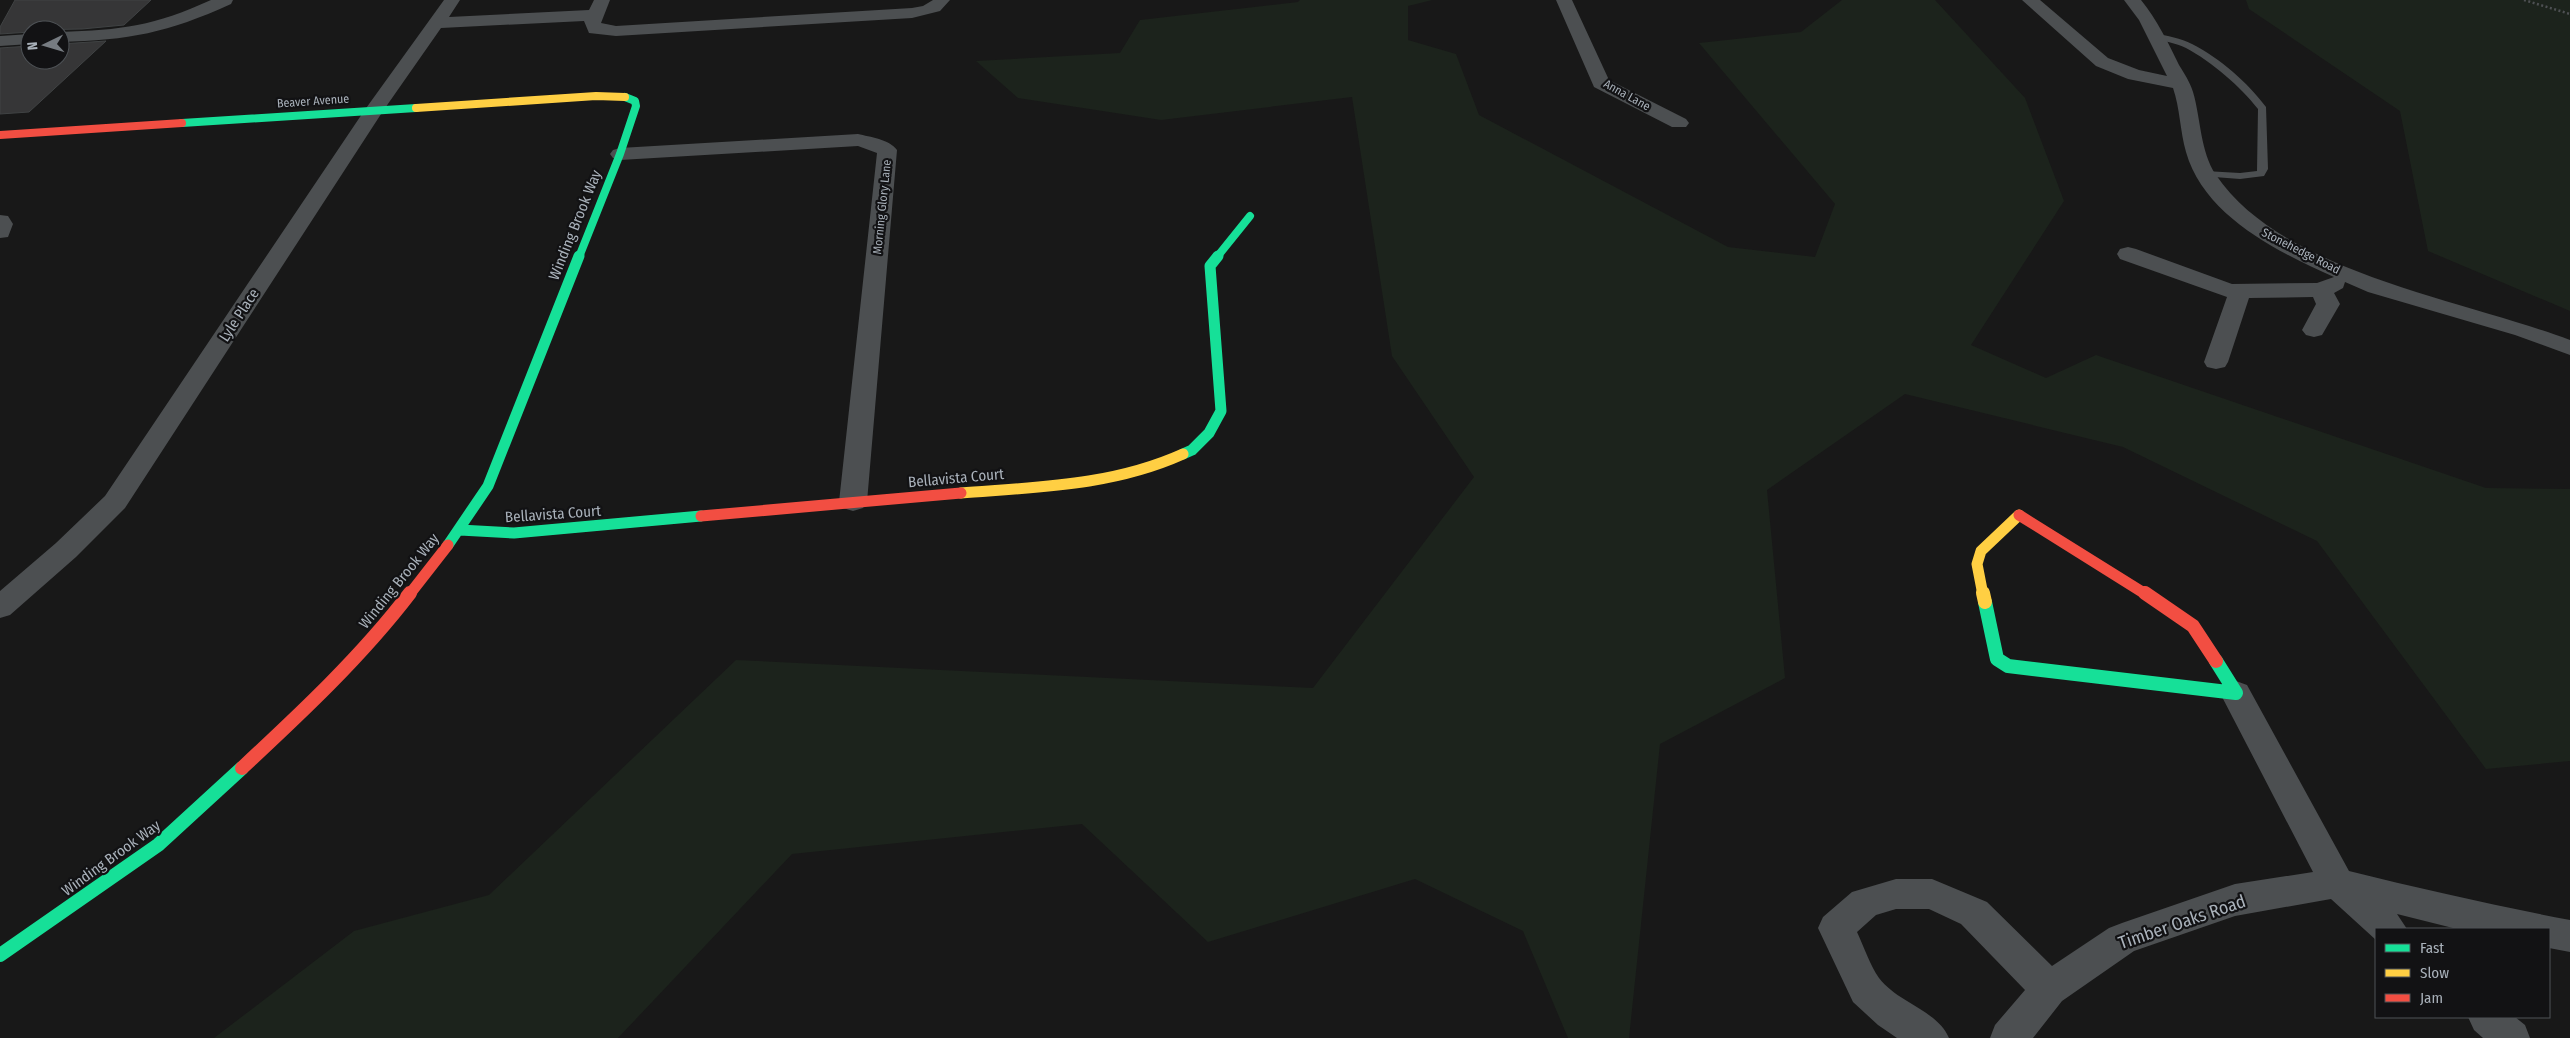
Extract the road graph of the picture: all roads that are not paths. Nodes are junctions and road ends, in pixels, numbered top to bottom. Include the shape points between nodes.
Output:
1 (225, 0) edge
2 (452, 0) edge
3 (942, 0) edge
4 (1564, 0) edge
5 (2030, 0) edge
6 (2132, 0) edge
7 (598, 7) edge
8 (435, 23) junction
9 (70, 36) edge
10 (2155, 36) junction
11 (20, 39) edge
12 (0, 40) edge
13 (2180, 84) junction
14 (628, 97) joint
15 (374, 111) junction
16 (1679, 123) dead end
17 (0, 136) edge
18 (620, 154) junction
19 (2205, 174) junction
20 (1250, 216) dead end
21 (0, 222) edge
22 (0, 232) edge
23 (2128, 254) dead end
24 (2350, 276) junction
25 (2321, 290) junction
26 (2240, 291) junction
27 (2314, 330) dead end
28 (2570, 348) edge
29 (2216, 362) dead end
30 (852, 502) junction
31 (460, 530) junction
32 (0, 607) edge
33 (2236, 693) junction
34 (2337, 883) junction
35 (2388, 928) edge
36 (2530, 928) edge
37 (2550, 932) edge
38 (2570, 936) edge
39 (0, 955) edge
40 (2049, 989) junction
41 (2488, 1018) edge
42 (2017, 1037) edge
43 (1930, 1038) edge
44 (2511, 1038) edge

1 - 9 street via 174,22 145,30
2 - 8 street, Lyle Place
3 - 7 street via 928,11 900,14 616,31 595,29 592,23
4 - 16 street, Anna Lane via 1601,83
5 - 13 street via 2102,62 2134,75
6 - 10 street, Stonehedge Road
7 - 8 street
8 - 15 street, Lyle Place
10 - 13 street, Stonehedge Road
10 - 19 lane via 2183,44 2200,54 2263,108 2264,169 2260,174
11 - 12 street
13 - 19 street, Stonehedge Road via 2196,153
14 - 15 street, Beaver Avenue via 596,96
14 - 18 street, Winding Brook Way via 635,101 636,106
15 - 17 street, Beaver Avenue
15 - 32 street, Lyle Place via 115,502
18 - 30 street, Morning Glory Lane via 858,140 887,150
18 - 31 street, Winding Brook Way via 488,486
19 - 24 street, Stonehedge Road via 2230,205 2267,236
20 - 30 street, Bellavista Court via 1210,266 1221,412 1209,434 1192,450 1163,465 1115,479
21 - 22 street
23 - 26 street via 2230,291
24 - 25 street
24 - 28 street, Stonehedge Road
25 - 26 street
25 - 27 street via 2328,304
26 - 29 street
30 - 31 street, Bellavista Court via 514,533
31 - 39 street, Winding Brook Way via 390,619 266,745 158,845
33 - 33 street via 2193,626 2112,571 2019,515 1981,551 1977,564 1997,659 2008,666
33 - 34 street
34 - 35 street
34 - 36 street, Timber Oaks Road via 2454,913
34 - 40 street, Timber Oaks Road via 2235,900 2122,939
37 - 38 street
40 - 42 street, Timber Oaks Road
40 - 43 street via 1974,913 1932,894 1896,894 1865,903 1836,928 1866,990 1891,1013
41 - 44 street

